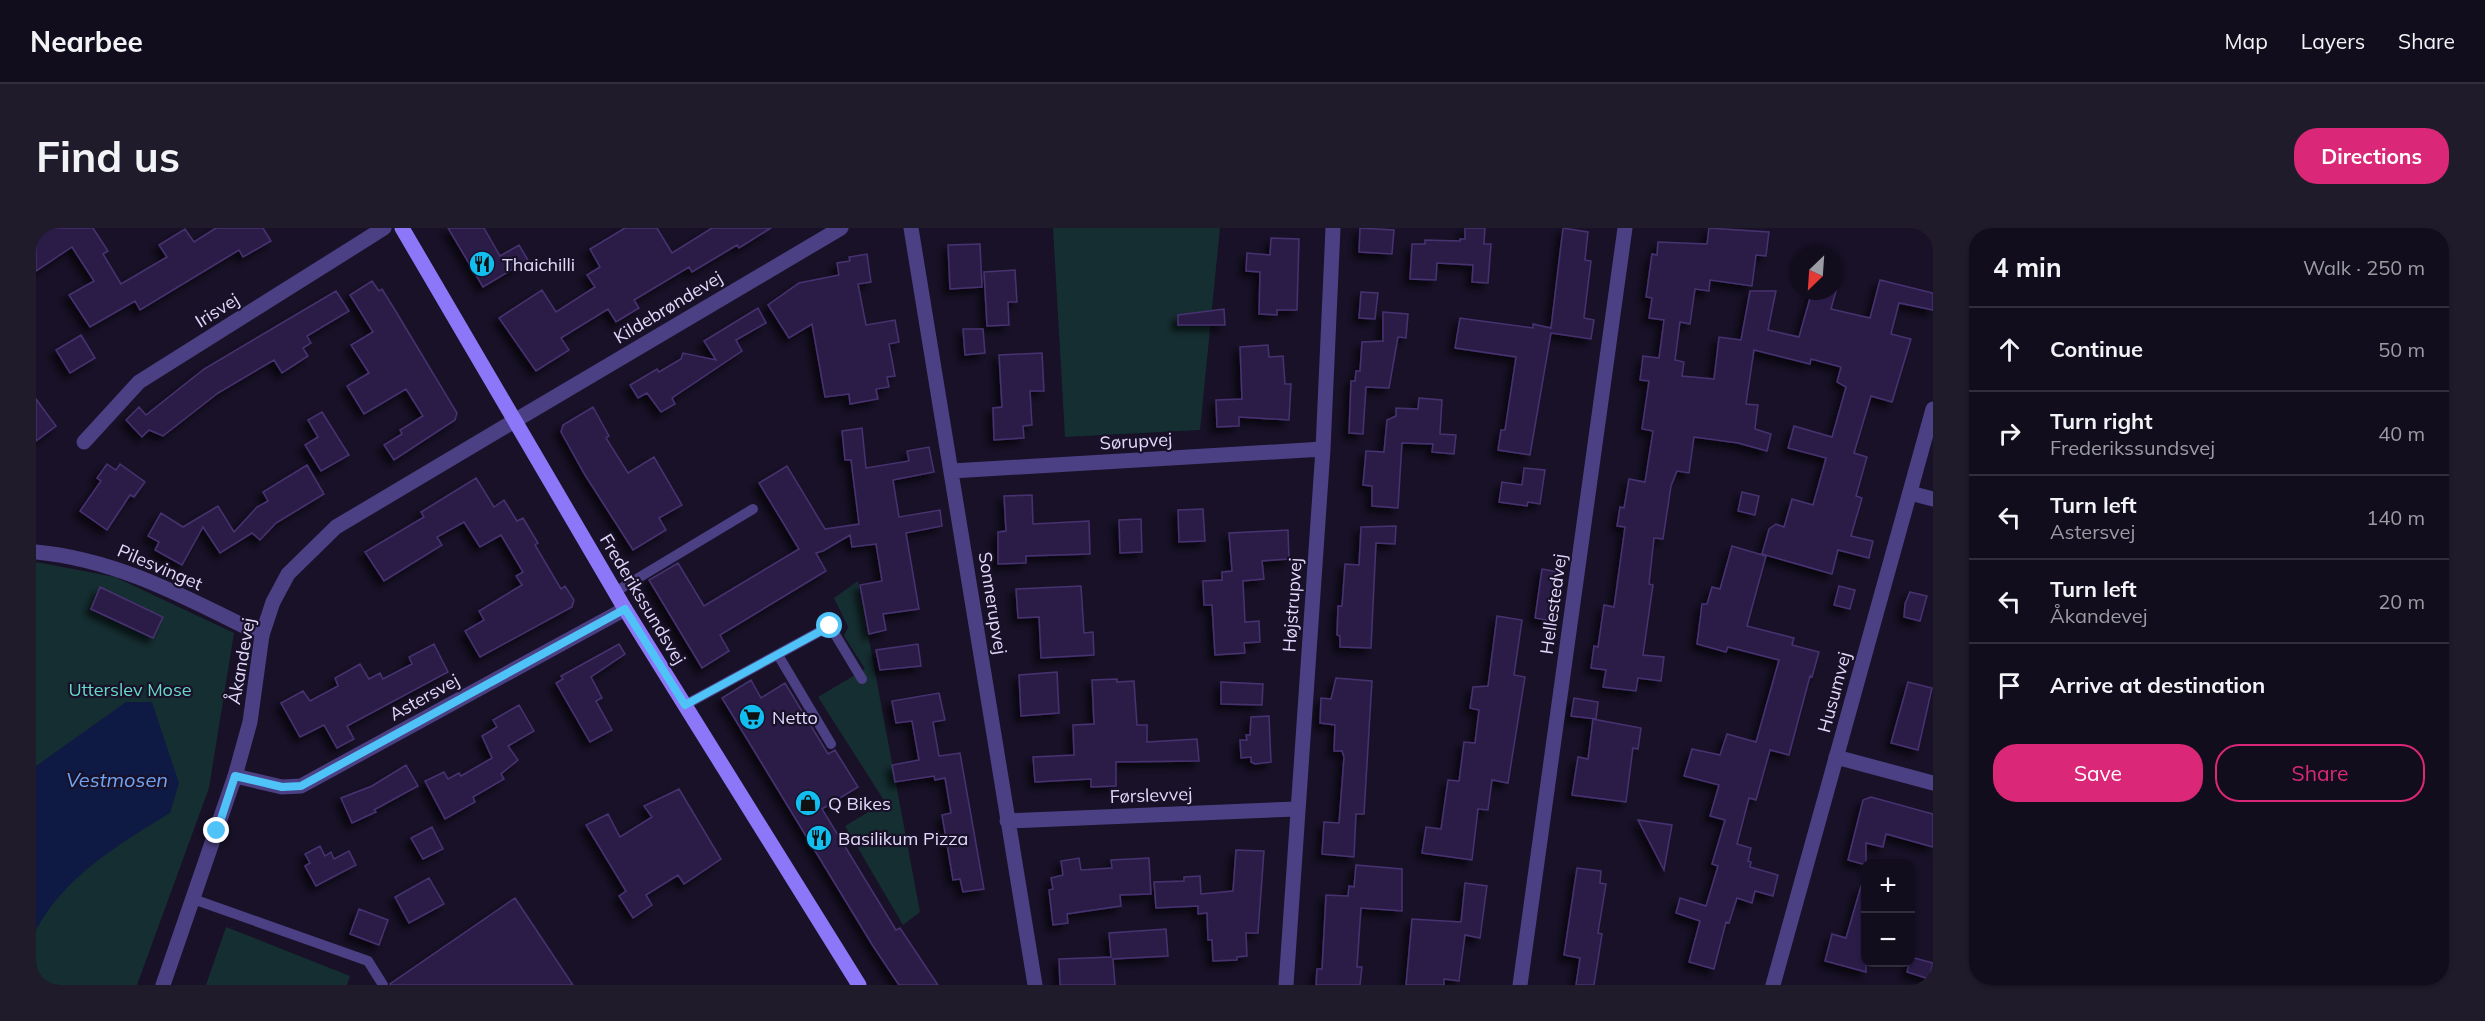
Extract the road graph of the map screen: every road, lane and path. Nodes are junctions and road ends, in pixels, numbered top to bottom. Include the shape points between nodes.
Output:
1 (384, 228) edge
2 (402, 228) edge
3 (841, 228) edge
4 (911, 228) edge
5 (1333, 228) edge
6 (1625, 228) edge
7 (1933, 409) edge
8 (516, 420) junction
9 (84, 441) dead end
10 (1323, 449) junction
11 (952, 471) junction
12 (1910, 493) junction
13 (1933, 499) edge
14 (753, 509) dead end
15 (36, 552) edge
16 (615, 592) junction
17 (625, 609) junction
18 (262, 635) junction
19 (778, 655) junction
20 (862, 679) dead end
21 (685, 705) junction
22 (831, 744) dead end
23 (1836, 757) junction
24 (235, 776) junction
25 (1933, 783) edge
26 (1296, 809) junction
27 (1007, 821) junction
28 (193, 899) junction
29 (163, 985) edge
30 (383, 985) edge
31 (859, 985) edge
32 (1035, 985) edge
33 (1286, 985) edge
34 (1520, 985) edge
35 (1773, 985) edge

1 - 9 street, Irisvej via 139,382
2 - 8 main road, Frederikssundsvej
3 - 8 street, Kildebrøndevej
4 - 11 street, Sonnerupvej
5 - 10 street, Højstrupvej
6 - 34 street, Hellestedvej
7 - 12 street, Husumvej
8 - 16 main road, Frederikssundsvej
8 - 18 street, Åkandevej via 336,527 288,574
10 - 11 street, Sørupvej
10 - 26 street, Højstrupvej
11 - 27 street, Sonnerupvej
12 - 13 street
12 - 23 street, Husumvej
14 - 16 lane
15 - 18 street, Pilesvinget via 115,567
16 - 17 main road, Frederikssundsvej
17 - 21 main road, Frederikssundsvej
17 - 24 street, Astersvej via 301,786 282,787
18 - 24 street, Åkandevej via 250,722
19 - 20 lane via 830,626
19 - 21 lane
19 - 22 lane
21 - 31 main road, Frederikssundsvej
23 - 25 street
23 - 35 street, Husumvej
24 - 28 street, Åkandevej
26 - 27 street, Førslevvej
26 - 33 street, Højstrupvej
27 - 32 street, Sonnerupvej
28 - 29 street, Åkandevej
28 - 30 lane via 368,962

